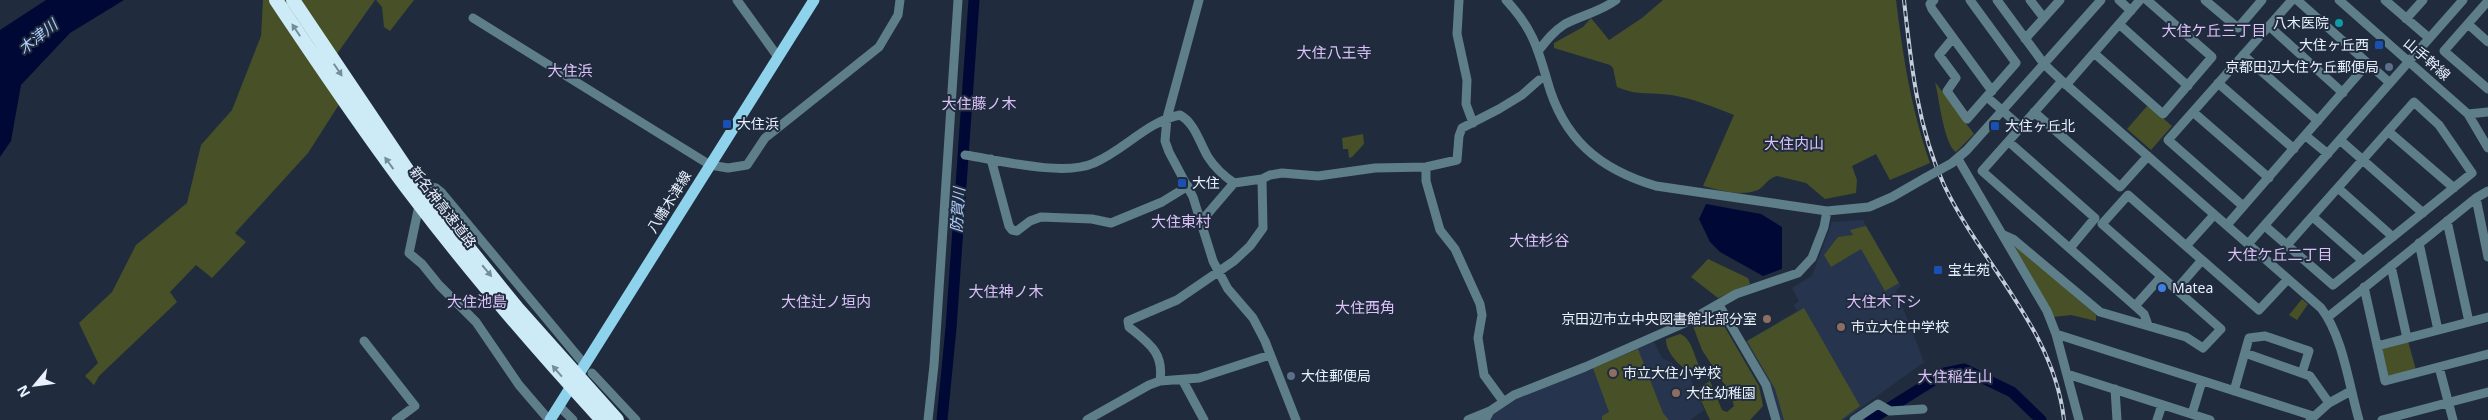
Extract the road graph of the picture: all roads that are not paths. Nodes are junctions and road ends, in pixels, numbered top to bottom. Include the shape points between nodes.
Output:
1 (276, 0) edge
2 (293, 0) edge
3 (737, 0) edge
4 (814, 0) edge
5 (900, 0) edge
6 (958, 0) edge
7 (1199, 0) edge
8 (1459, 0) edge
9 (1506, 0) edge
10 (1616, 0) edge
11 (1934, 0) edge
12 (1997, 0) edge
13 (2030, 0) edge
14 (2060, 0) edge
15 (2100, 0) edge
16 (2119, 0) edge
17 (2140, 0) edge
18 (2147, 0) edge
19 (2205, 0) edge
20 (2262, 0) edge
21 (2292, 0) edge
22 (2297, 0) edge
23 (2339, 0) edge
24 (2384, 0) edge
25 (2423, 0) edge
26 (2463, 0) edge
27 (1973, 1) edge
28 (2488, 2) edge
29 (2131, 11) junction
30 (473, 18) dead end
31 (2044, 18) junction
32 (2406, 19) junction
33 (2119, 24) junction
34 (2468, 24) junction
35 (2269, 26) junction
36 (1953, 38) junction
37 (2429, 38) junction
38 (2025, 39) junction
39 (2488, 42) edge
40 (1539, 50) junction
41 (2094, 53) junction
42 (2243, 55) junction
43 (778, 57) junction
44 (2409, 62) junction
45 (2044, 64) junction
46 (2368, 64) junction
47 (1539, 80) dead end
48 (2064, 83) junction
49 (2218, 83) junction
50 (2390, 83) junction
51 (2188, 86) junction
52 (2488, 89) edge
53 (2343, 92) junction
54 (1989, 94) junction
55 (2003, 111) junction
56 (2034, 112) junction
57 (2193, 112) junction
58 (2488, 112) edge
59 (2468, 114) junction
60 (1167, 118) junction
61 (2318, 122) junction
62 (1473, 123) junction
63 (2021, 127) junction
64 (2389, 132) junction
65 (2306, 136) junction
66 (2340, 140) junction
67 (2009, 142) junction
68 (2488, 148) edge
69 (2294, 149) junction
70 (2328, 154) junction
71 (965, 155) dead end
72 (2148, 156) junction
73 (991, 159) junction
74 (2363, 160) junction
75 (1955, 161) junction
76 (710, 165) junction
77 (1426, 167) junction
78 (2268, 178) junction
79 (1262, 179) junction
80 (1234, 182) junction
81 (1188, 186) junction
82 (2338, 188) junction
83 (2454, 188) junction
84 (2488, 192) edge
85 (2476, 198) junction
86 (2243, 206) junction
87 (1827, 211) junction
88 (2423, 213) junction
89 (2214, 215) junction
90 (2313, 216) junction
91 (1199, 220) junction
92 (2448, 220) junction
93 (2227, 225) junction
94 (2265, 226) junction
95 (2004, 235) junction
96 (2393, 237) junction
97 (2419, 243) junction
98 (2248, 244) junction
99 (2287, 245) junction
100 (2186, 246) junction
101 (2070, 248) junction
102 (2488, 257) edge
103 (2202, 260) junction
104 (2363, 261) junction
105 (2391, 266) junction
106 (1219, 272) junction
107 (2161, 277) junction
108 (2288, 279) junction
109 (2364, 287) junction
110 (2176, 290) junction
111 (1719, 305) junction
112 (2135, 306) junction
113 (2328, 317) junction
114 (2488, 317) edge
115 (2469, 322) junction
116 (2148, 325) junction
117 (2438, 330) junction
118 (2056, 334) junction
119 (2407, 338) junction
120 (364, 341) dead end
121 (2377, 346) junction
122 (2244, 353) junction
123 (2488, 354) edge
124 (1270, 355) junction
125 (2439, 367) junction
126 (588, 369) junction
127 (2302, 372) junction
128 (2067, 374) junction
129 (1184, 380) junction
130 (1160, 381) junction
131 (2202, 381) junction
132 (2115, 389) junction
133 (2234, 391) junction
134 (2351, 391) junction
135 (2488, 392) edge
136 (1503, 401) junction
137 (2448, 402) junction
138 (2329, 403) junction
139 (2162, 405) junction
140 (559, 406) junction
141 (1923, 409) dead end
142 (1490, 412) junction
143 (2192, 414) junction
144 (2311, 418) edge
145 (396, 420) edge
146 (550, 420) edge
147 (572, 420) edge
148 (602, 420) edge
149 (617, 420) edge
150 (636, 420) edge
151 (928, 420) edge
152 (1087, 420) edge
153 (1204, 420) edge
154 (1296, 420) edge
155 (1468, 420) edge
156 (1484, 420) edge
157 (1776, 420) edge
158 (1854, 420) edge
159 (2079, 420) edge
160 (2116, 420) edge
161 (2157, 420) edge
162 (2210, 420) edge
163 (2359, 420) edge
164 (2382, 420) edge
165 (2453, 420) edge

148 -> 1 highway, 新名神高速道路, bridge via 516,324 418,203
2 -> 149 highway, 新名神高速道路, bridge via 419,187 517,308
3 - 43 street
4 - 43 main road, 八幡木津線
5 - 76 street via 898,16 879,47 765,138 748,164 728,168
6 - 151 street
7 - 60 street
8 - 62 street via 1457,34 1467,80 1466,104
9 - 40 street via 1522,16
10 - 40 street via 1565,24
11 - 36 street via 1930,4 1932,9
12 - 38 street
13 - 31 street
14 - 31 street
15 - 45 street
16 - 29 street
17 - 29 street
18 - 51 street via 2212,57
19 - 20 street via 2238,28
21 - 35 street
22 - 46 street
23 - 44 street, 山手幹線
24 - 32 street
25 - 32 street
26 - 37 street
27 - 54 street via 2016,63
28 - 34 street
29 - 33 street
30 - 76 street
31 - 38 street
32 - 37 street
33 - 41 street
33 - 51 street
34 - 39 street
34 - 52 street via 2444,51
35 - 42 street
35 - 53 street
36 - 54 street
36 - 54 street via 1939,55 1956,78 1946,90 1967,119
37 - 44 street
38 - 45 street
40 - 87 street via 1564,124 1589,153 1604,164 1633,179 1656,186
41 - 48 street
41 - 51 street via 2163,114
42 - 49 street
42 - 61 street
43 - 76 main road, 八幡木津線
44 - 50 street
44 - 59 street, 山手幹線
45 - 48 street
45 - 55 street
46 - 50 street
46 - 53 street
47 - 62 street via 1522,95
48 - 56 street
48 - 72 street
49 - 57 street
49 - 69 street
50 - 66 street
53 - 61 street
54 - 55 street
55 - 63 street
55 - 75 street
56 - 63 street
56 - 72 street via 2120,187
57 - 78 street
57 - 86 street via 2168,140
58 - 59 street
59 - 68 street, 山手幹線
60 - 73 street via 1091,165 1050,168
60 - 80 street via 1180,115 1186,118 1212,163
60 - 81 street via 1165,141
61 - 65 street
62 - 77 street via 1462,128 1458,160
63 - 67 street
64 - 74 street
64 - 83 street
64 - 83 street via 2414,102 2439,125 2472,173
65 - 69 street
65 - 70 street
66 - 70 street
66 - 74 street
67 - 101 street via 2095,218
67 - 101 street via 1982,171
69 - 78 street
70 - 94 street
71 - 73 street
72 - 89 street
73 - 81 street via 1009,226 1017,231 1041,217 1111,223 1162,202
74 - 82 street
74 - 88 street
75 - 87 street, bridge via 1869,206
75 - 95 street
76 - 126 main road, 八幡木津線
77 - 79 street via 1376,168 1318,176 1282,173
77 - 136 street via 1426,181 1440,230 1455,249 1480,304 1482,315 1478,338 1484,375
78 - 86 street
79 - 80 street
79 - 106 street via 1263,228 1243,254
80 - 91 street
81 - 91 street
82 - 90 street
82 - 96 street
83 - 88 street
84 - 85 street
85 - 92 street
85 - 102 street
86 - 93 street
87 - 111 street via 1824,227 1806,267 1789,277 1736,294
88 - 96 street
89 - 93 street
89 - 100 street
90 - 99 street
90 - 104 street
91 - 106 street
92 - 97 street
92 - 115 street
93 - 98 street
94 - 98 street
94 - 99 street
95 - 116 street via 2013,239 2100,312
95 - 118 street via 2047,311
96 - 104 street
97 - 105 street
97 - 117 street
98 - 108 street
99 - 104 street via 2333,285
100 - 103 street
100 - 107 street via 2128,194 2102,224
101 - 112 street
103 - 108 street via 2259,310
103 - 110 street
105 - 109 street
105 - 119 street
106 - 124 street via 1228,289 1252,318
106 - 130 street via 1177,300 1128,321 1129,327 1160,356
107 - 110 street
107 - 112 street
108 - 113 street
109 - 113 street
109 - 121 street
110 - 116 street via 2220,329 2204,348 2186,337
111 - 136 street via 1687,322
111 - 157 street via 1766,385
112 - 116 street via 2144,314
113 - 134 street via 2336,334
114 - 115 street
115 - 117 street
117 - 119 street
118 - 128 street
118 - 131 street
119 - 121 street
120 - 145 street via 415,406
121 - 125 street via 2385,381
122 - 127 street
122 - 127 street via 2249,338 2264,336 2309,351
122 - 133 street
123 - 125 street
124 - 129 street
124 - 154 street
125 - 137 street
126 - 140 main road, 八幡木津線
126 - 146 street via 441,192 430,187 421,196 409,253 476,322 519,385
126 - 150 street
127 - 138 street via 2310,376
128 - 132 street
128 - 159 street
129 - 130 street
129 - 153 street
130 - 152 street
131 - 133 street
131 - 143 street
132 - 139 street
132 - 160 street
133 - 144 street
134 - 138 street
134 - 163 street
135 - 137 street
136 - 142 street
137 - 164 street
137 - 165 street
138 - 144 street
139 - 143 street
139 - 161 street
140 - 146 main road, 八幡木津線
140 - 147 street
141 - 158 street via 1890,410 1878,404
142 - 155 street
142 - 156 street
143 - 162 street

